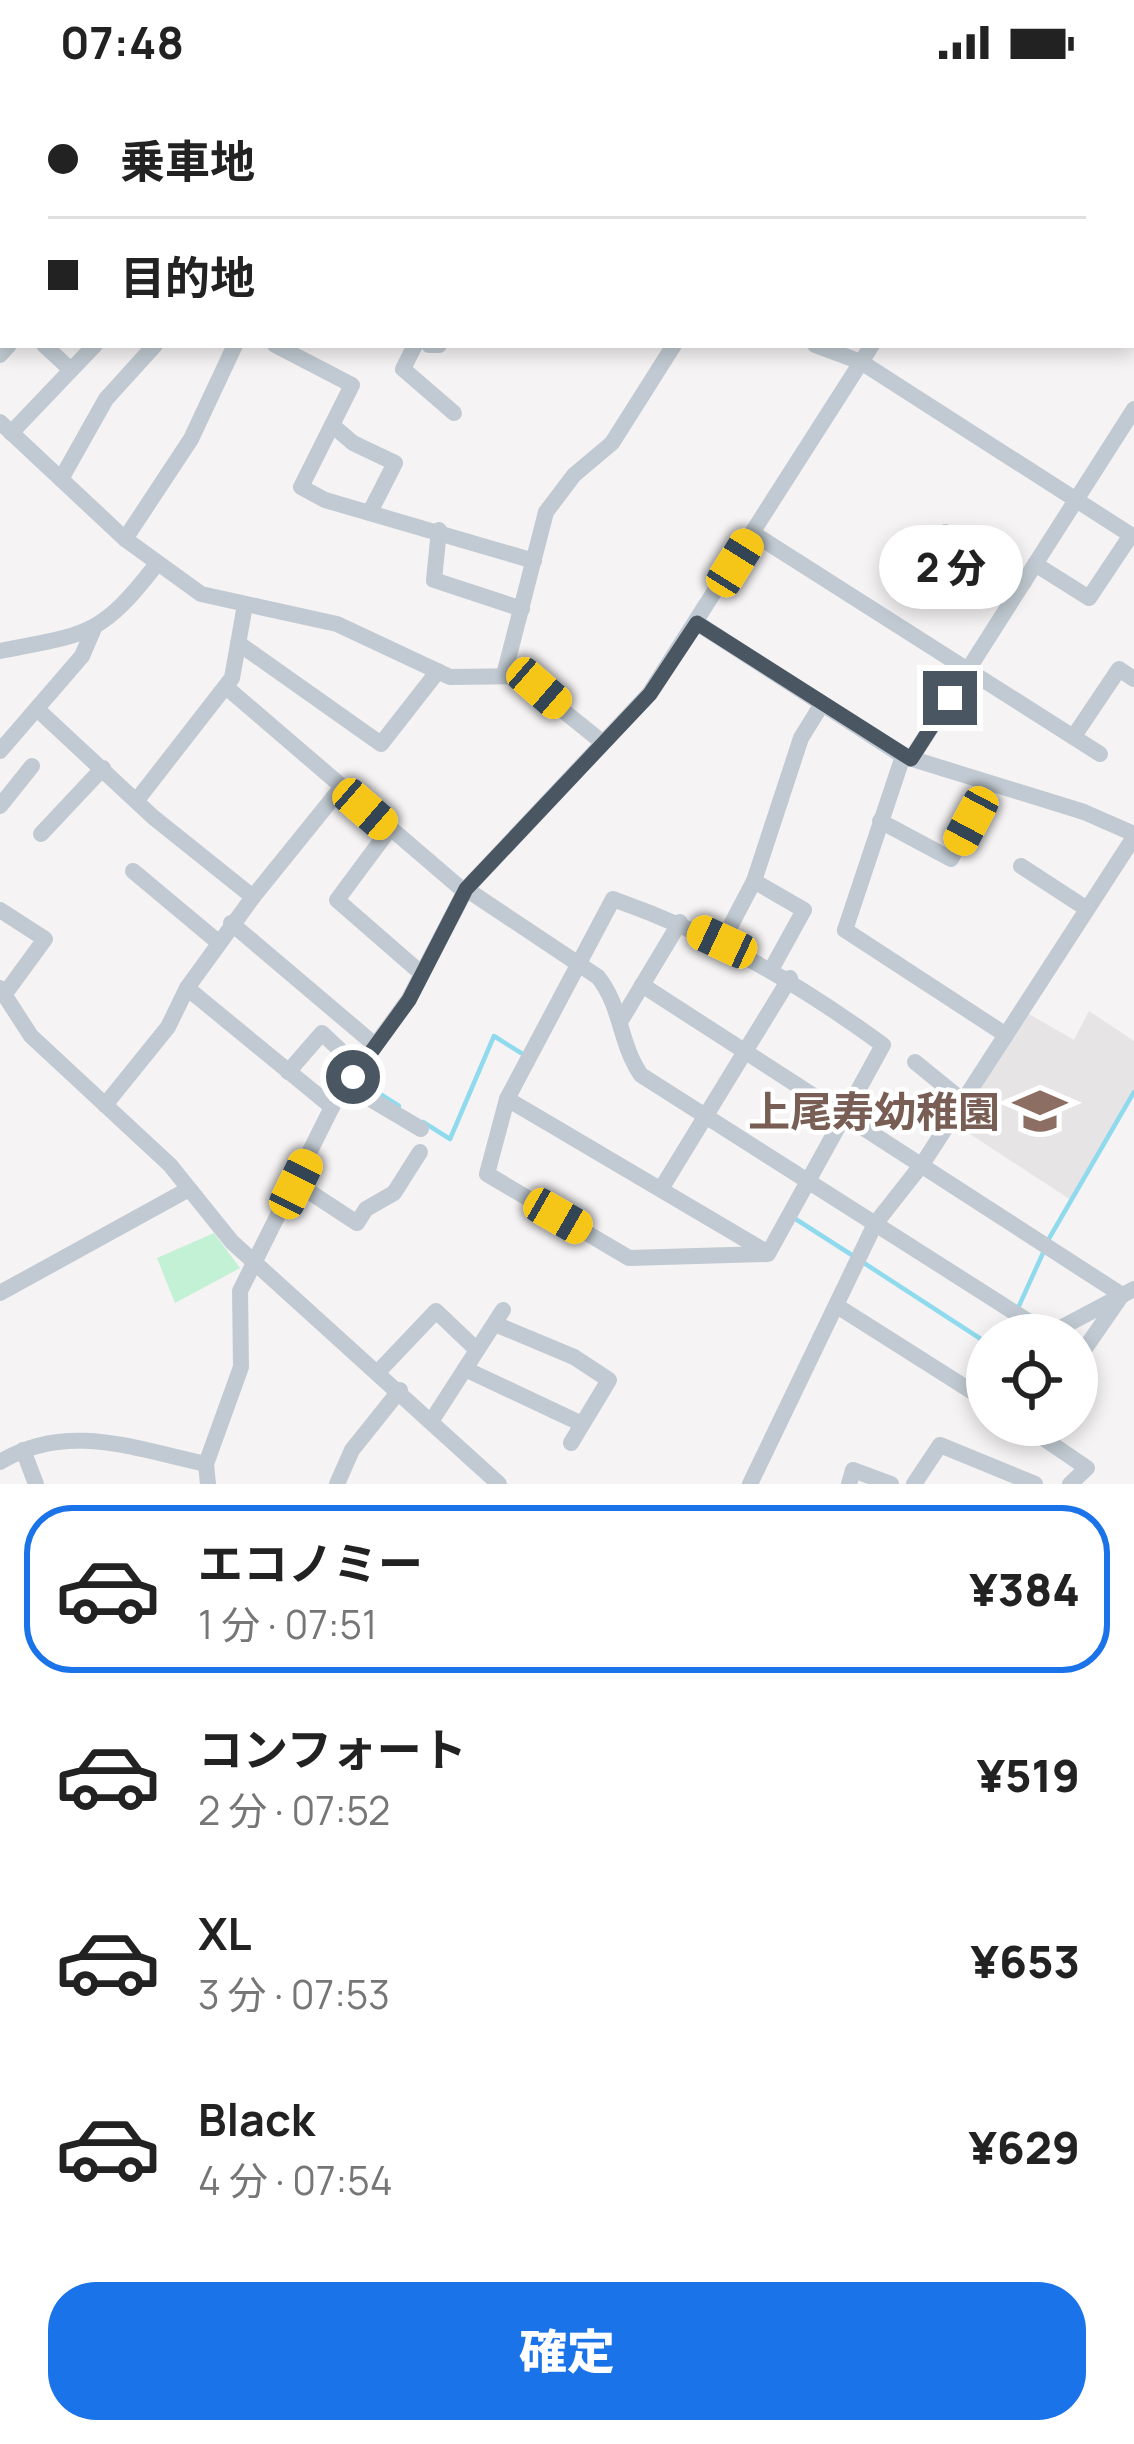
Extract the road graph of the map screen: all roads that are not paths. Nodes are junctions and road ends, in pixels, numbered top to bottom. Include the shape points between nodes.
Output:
1 (47, 348) edge
2 (92, 348) edge
3 (152, 348) edge
4 (234, 348) edge
5 (281, 348) edge
6 (414, 348) edge
7 (672, 348) edge
8 (823, 348) edge
9 (870, 348) edge
10 (861, 362) junction
11 (71, 370) junction
12 (1134, 409) edge
13 (454, 413) dead end
14 (332, 425) junction
15 (6, 428) edge
16 (61, 479) junction
17 (1076, 500) junction
18 (370, 512) junction
19 (1134, 512) edge
20 (439, 530) junction
21 (945, 532) dead end
22 (754, 534) junction
23 (1129, 534) edge
24 (125, 539) junction
25 (534, 561) junction
26 (1035, 564) junction
27 (155, 565) junction
28 (1024, 582) junction
29 (245, 605) junction
30 (522, 609) junction
31 (697, 623) junction
32 (94, 628) junction
33 (238, 643) junction
34 (0, 651) edge
35 (969, 668) junction
36 (438, 671) junction
37 (504, 675) junction
38 (1134, 679) edge
39 (226, 687) junction
40 (822, 704) junction
41 (37, 709) junction
42 (1074, 736) junction
43 (602, 742) junction
44 (0, 751) edge
45 (1100, 754) dead end
46 (907, 757) junction
47 (32, 766) dead end
48 (103, 768) junction
49 (992, 784) junction
50 (341, 788) junction
51 (136, 800) junction
52 (0, 806) edge
53 (880, 821) junction
54 (389, 830) junction
55 (41, 834) dead end
56 (1134, 836) edge
57 (1021, 866) dead end
58 (133, 871) dead end
59 (754, 881) junction
60 (466, 891) junction
61 (253, 897) junction
62 (1088, 909) junction
63 (0, 910) edge
64 (680, 922) junction
65 (231, 923) junction
66 (218, 942) junction
67 (722, 942) junction
68 (580, 962) junction
69 (772, 968) junction
70 (422, 974) junction
71 (790, 978) junction
72 (642, 985) junction
73 (187, 988) junction
74 (2, 991) edge
75 (620, 1022) junction
76 (1006, 1035) junction
77 (376, 1046) junction
78 (745, 1049) junction
79 (915, 1061) dead end
80 (359, 1068) junction
81 (288, 1072) junction
82 (347, 1085) junction
83 (507, 1099) junction
84 (963, 1101) junction
85 (105, 1105) junction
86 (332, 1107) junction
87 (844, 1110) junction
88 (706, 1114) junction
89 (421, 1129) dead end
90 (420, 1152) dead end
91 (923, 1163) junction
92 (808, 1178) junction
93 (296, 1184) junction
94 (189, 1189) junction
95 (661, 1189) junction
96 (875, 1224) junction
97 (768, 1253) junction
98 (254, 1261) junction
99 (1128, 1292) edge
100 (0, 1293) edge
101 (837, 1306) junction
102 (1021, 1314) edge
103 (1089, 1314) edge
104 (1098, 1330) edge
105 (477, 1350) junction
106 (465, 1369) junction
107 (379, 1371) junction
108 (966, 1388) edge
109 (400, 1390) junction
110 (432, 1420) junction
111 (582, 1424) junction
112 (571, 1443) dead end
113 (1057, 1446) edge
114 (22, 1450) junction
115 (0, 1462) edge
116 (206, 1464) junction
117 (36, 1484) edge
118 (208, 1484) edge
119 (337, 1484) edge
120 (499, 1484) edge
121 (750, 1484) edge
122 (849, 1484) edge
123 (891, 1484) edge
124 (914, 1484) edge
125 (1035, 1484) edge
126 (1070, 1484) edge

1 - 11 street
2 - 11 street
3 - 16 street via 106,400
4 - 24 street via 191,439
5 - 14 street via 352,385
6 - 13 street via 403,369
7 - 25 street via 612,443 546,512
8 - 10 street
9 - 10 street
10 - 17 street
10 - 22 street
11 - 15 street
12 - 17 street
14 - 18 street via 395,463
14 - 18 street via 301,487
15 - 16 street
16 - 24 street
17 - 23 street
17 - 26 street
18 - 20 street
19 - 23 street
20 - 25 street
20 - 30 street via 434,580
21 - 28 street
22 - 31 street
22 - 35 street
23 - 26 street via 1089,598
24 - 27 street
25 - 30 street
26 - 28 street
27 - 29 street via 201,594
27 - 32 street via 116,616
28 - 35 street
29 - 33 street
29 - 36 street via 337,624
30 - 37 street
31 - 40 street
31 - 43 street via 650,694
32 - 34 street
32 - 41 street via 82,656
33 - 36 street via 381,744
33 - 39 street
35 - 42 street
35 - 46 street
36 - 37 street
37 - 43 street via 539,688
38 - 42 street via 1119,669
39 - 50 street
39 - 51 street
40 - 46 street
40 - 59 street via 801,738
41 - 44 street
41 - 48 street
42 - 45 street
43 - 60 street
46 - 49 street
46 - 53 street
47 - 52 street
48 - 51 street
48 - 55 street
49 - 53 street via 951,859
49 - 56 street
50 - 54 street
50 - 61 street
51 - 61 street
53 - 76 street via 845,930
54 - 60 street
54 - 70 street via 337,900
56 - 62 street
57 - 62 street
58 - 66 street
59 - 67 street
59 - 69 street via 804,910
60 - 68 street
60 - 70 street
61 - 65 street
62 - 76 street
63 - 74 street via 45,938
64 - 67 street
64 - 68 street via 613,898
64 - 72 street
65 - 66 street
65 - 77 street
66 - 73 street
67 - 69 street
68 - 75 street via 611,993
68 - 83 street
69 - 71 street
70 - 77 street
71 - 78 street
71 - 87 street via 884,1045
72 - 75 street
72 - 78 street
73 - 81 street
73 - 85 street via 168,1027
74 - 85 street via 32,1036
75 - 88 street via 641,1075
76 - 84 street
77 - 80 street
78 - 87 street
78 - 88 street
79 - 84 street
80 - 81 street via 322,1033
80 - 82 street
81 - 86 street
82 - 86 street
82 - 89 street
83 - 95 street
83 - 97 street via 487,1174 629,1258
84 - 91 street
85 - 94 street
86 - 93 street
87 - 91 street
87 - 92 street
88 - 92 street
88 - 95 street
90 - 93 street via 394,1193 357,1223
91 - 96 street
91 - 99 street
92 - 96 street
92 - 97 street
93 - 98 street
94 - 98 street
94 - 100 street
95 - 97 street
96 - 101 street
96 - 102 street
98 - 107 street
98 - 116 street via 240,1291 241,1367
99 - 103 street
99 - 104 street
101 - 108 street
101 - 121 street
105 - 106 street
105 - 107 street via 436,1311
105 - 111 street via 499,1317 609,1380
106 - 110 street
106 - 111 street
107 - 109 street
109 - 110 street
109 - 119 street via 352,1450
110 - 120 street
111 - 112 street
113 - 126 street via 1088,1468
114 - 115 street
114 - 116 street via 86,1438
114 - 117 street
116 - 118 street
122 - 123 street via 853,1470
124 - 125 street via 940,1444

